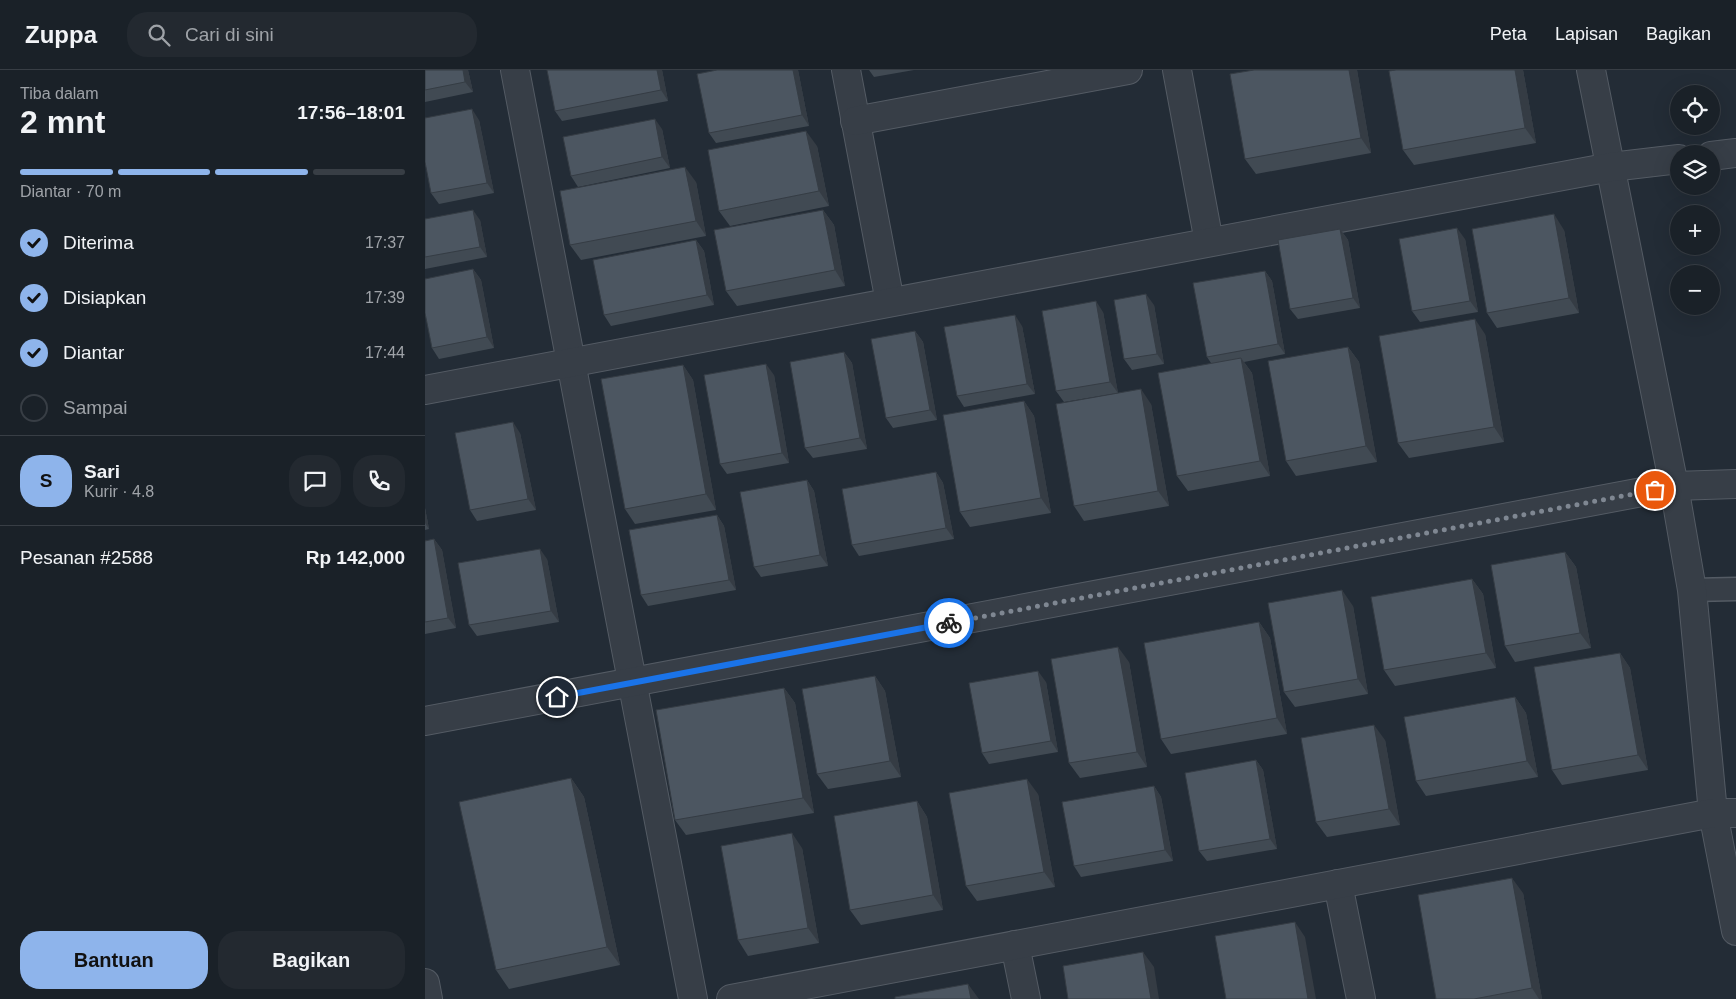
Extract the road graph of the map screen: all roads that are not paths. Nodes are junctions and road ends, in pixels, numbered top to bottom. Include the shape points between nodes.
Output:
1 (515, 70) edge
2 (846, 70) edge
3 (1128, 70) edge
4 (1177, 70) edge
5 (1591, 70) edge
6 (855, 121) junction
7 (1736, 153) edge
8 (1720, 155) edge
9 (1670, 160) edge
10 (1611, 167) junction
11 (1209, 242) junction
12 (890, 302) junction
13 (571, 362) junction
14 (425, 390) edge
15 (1736, 484) edge
16 (1674, 486) junction
17 (1736, 589) edge
18 (1692, 590) junction
19 (633, 682) junction
20 (425, 721) edge
21 (1724, 813) edge
22 (1338, 884) junction
23 (1736, 931) edge
24 (1015, 945) junction
25 (425, 982) edge
26 (428, 999) edge
27 (693, 999) edge
28 (731, 999) edge
29 (1026, 999) edge
30 (1361, 999) edge

1 - 13 street
2 - 6 street
3 - 6 street
4 - 11 street
5 - 10 street
6 - 12 street
7 - 8 street
9 - 10 street
10 - 11 street
10 - 16 street
11 - 12 street
12 - 13 street
13 - 14 street
13 - 19 street
15 - 16 street
16 - 18 street
16 - 19 street
17 - 18 lane
18 - 21 street
19 - 20 street
19 - 27 street
21 - 22 street
21 - 23 street
22 - 24 street
22 - 30 street
24 - 28 street
24 - 29 street
25 - 26 street

